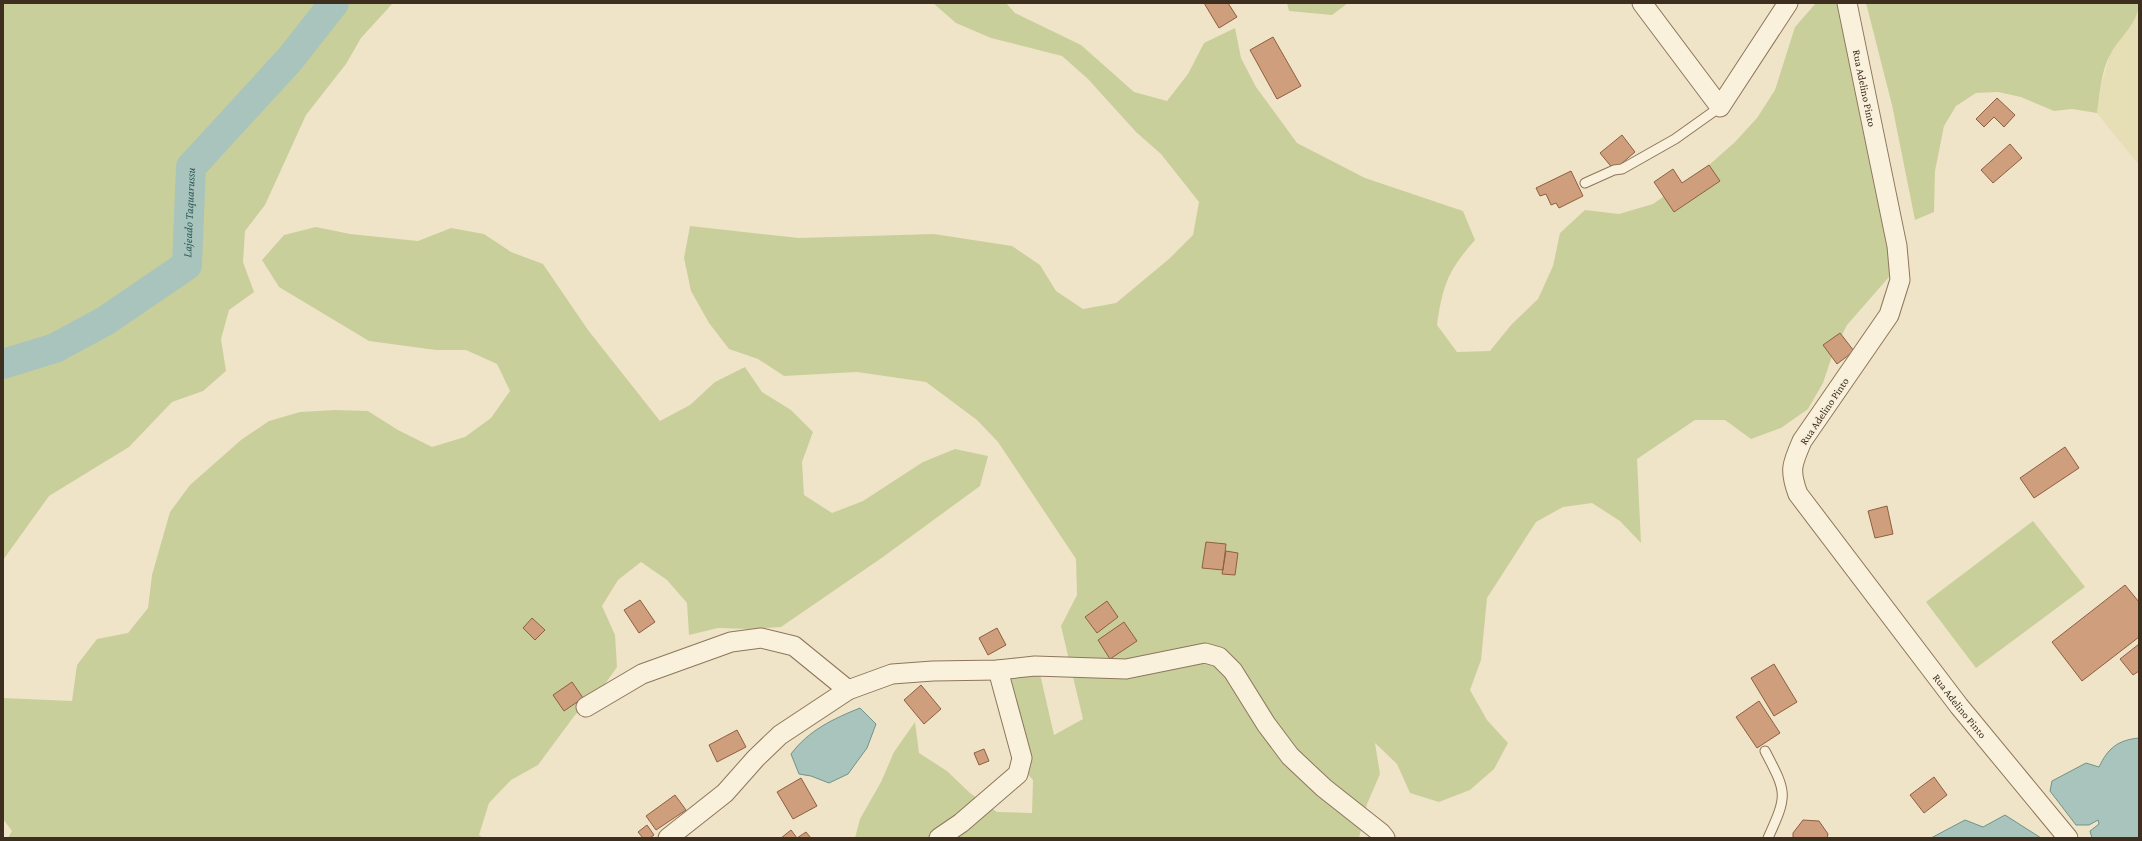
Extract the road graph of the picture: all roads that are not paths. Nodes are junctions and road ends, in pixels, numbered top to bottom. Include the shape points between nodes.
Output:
1 (1642, 3) edge
2 (1788, 3) edge
3 (1847, 3) edge
4 (1720, 107) junction
5 (1585, 183) dead end
6 (998, 670) junction
7 (848, 690) junction
8 (586, 707) dead end
9 (1765, 751) dead end
10 (668, 838) edge
11 (938, 838) edge
12 (1385, 838) edge
13 (1768, 838) edge
14 (2068, 838) edge

1 - 4 street
2 - 4 street
3 - 14 street, Rua Adelino Pinto via 1897,246 1900,280 1889,315 1802,441 1792,464 1792,477 1798,494 1954,700
4 - 5 lane via 1675,139 1622,169
6 - 7 street via 892,674
6 - 11 street via 1022,758 1018,774 961,823
6 - 12 street via 1034,666 1126,669 1205,653 1219,657 1233,671 1266,724 1290,756 1324,788
7 - 8 street via 794,646 761,638 731,642 642,674
7 - 10 street via 780,735 725,793
9 - 13 lane via 1781,782 1783,796 1780,812

